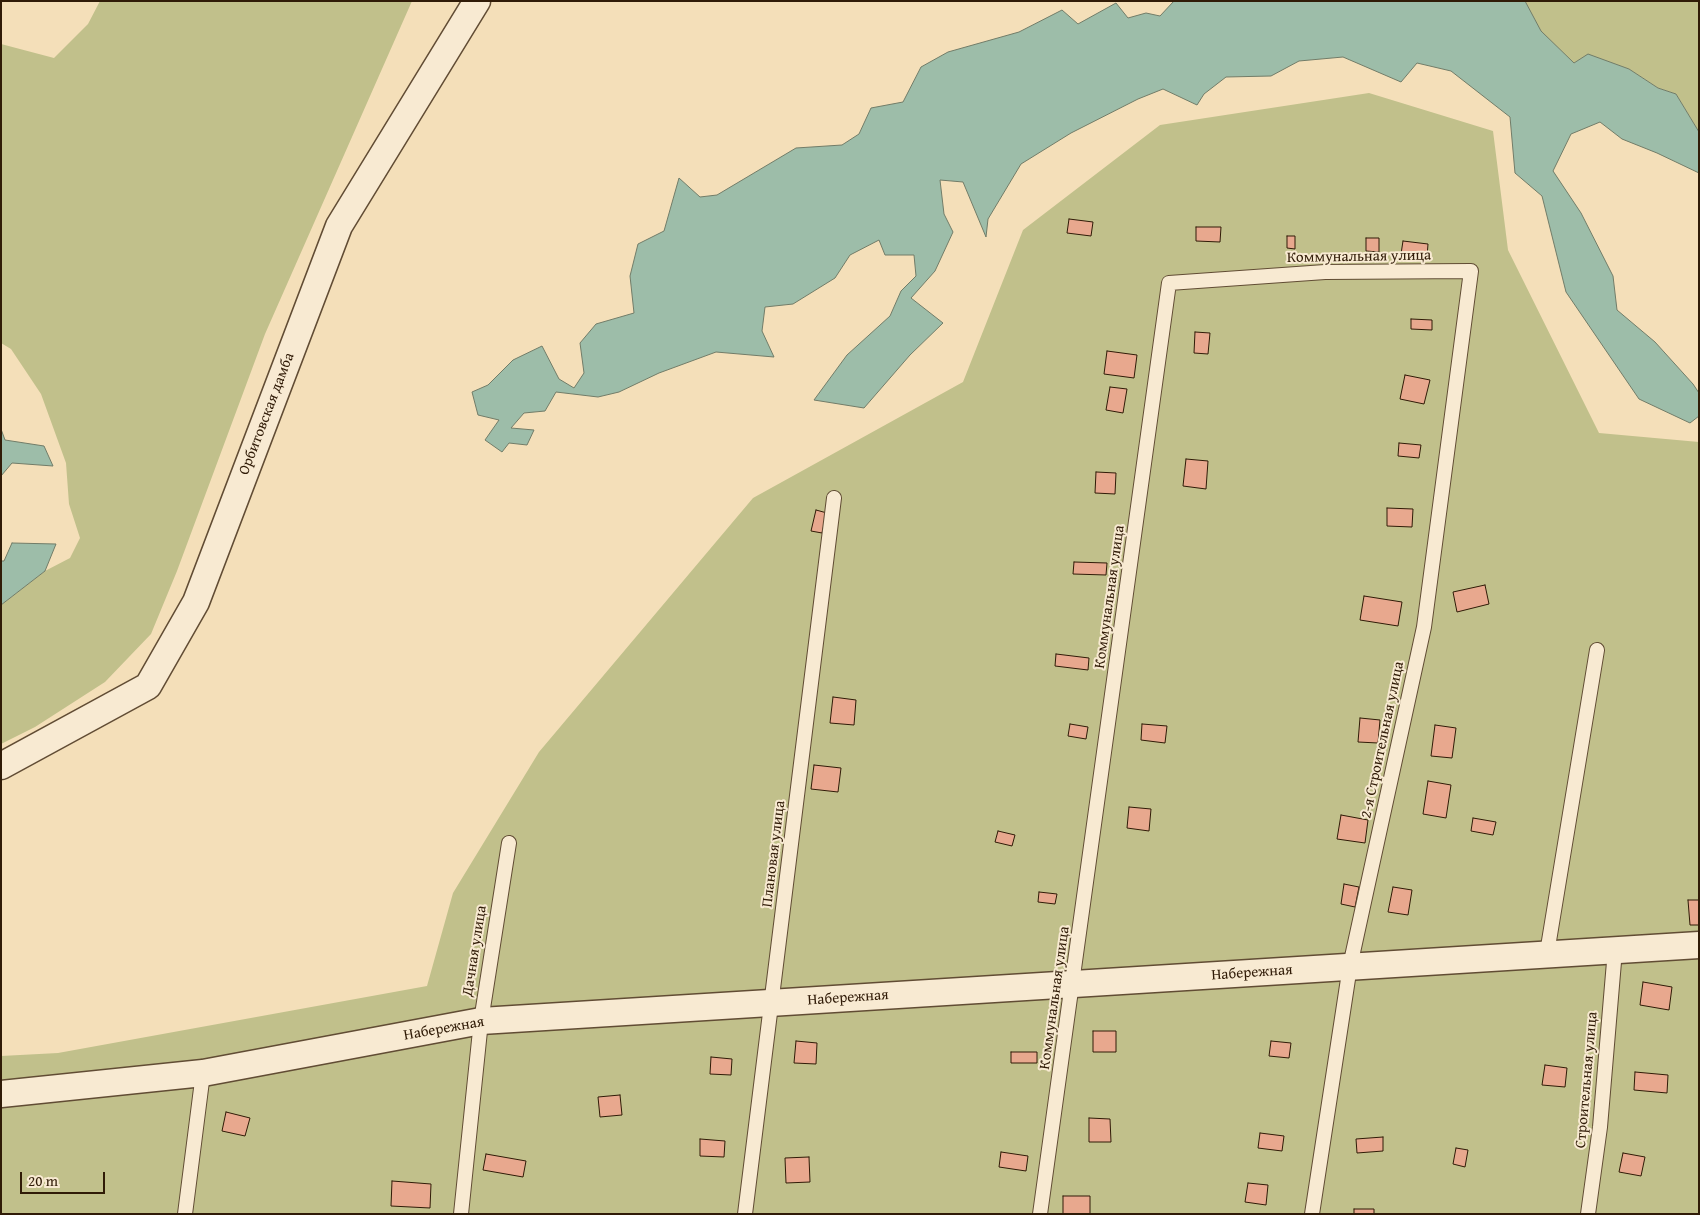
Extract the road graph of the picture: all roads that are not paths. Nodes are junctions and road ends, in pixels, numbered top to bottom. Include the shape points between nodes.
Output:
1 (477, 1) edge
2 (1470, 271) joint
3 (834, 498) dead end
4 (1597, 650) dead end
5 (1, 766) edge
6 (509, 843) dead end
7 (1699, 945) edge
8 (1615, 950) junction
9 (1547, 953) junction
10 (1350, 966) junction
11 (1073, 984) junction
12 (772, 1003) junction
13 (481, 1021) junction
14 (203, 1073) junction
15 (1, 1094) edge
16 (185, 1214) edge
17 (460, 1214) edge
18 (745, 1214) edge
19 (1040, 1214) edge
20 (1312, 1214) edge
21 (1588, 1214) edge

1 - 5 street, Орбитовская дамба via 339,226 196,602 148,686
2 - 10 lane, 2-я Строительная улица via 1424,627
2 - 11 lane, Коммунальная улица via 1325,272 1169,283
3 - 12 lane, Плановая улица
4 - 9 lane
6 - 13 lane, Дачная улица
7 - 8 street, Набережная
8 - 9 street, Набережная
8 - 21 lane, Строительная улица via 1600,1127
9 - 10 street, Набережная
10 - 11 street, Набережная
10 - 20 lane, 2-я Строительная улица
11 - 12 street, Набережная
11 - 19 lane, Коммунальная улица
12 - 13 street, Набережная
12 - 18 lane, Плановая улица
13 - 14 street, Набережная
13 - 17 lane, Дачная улица
14 - 15 street, Набережная
14 - 16 lane

